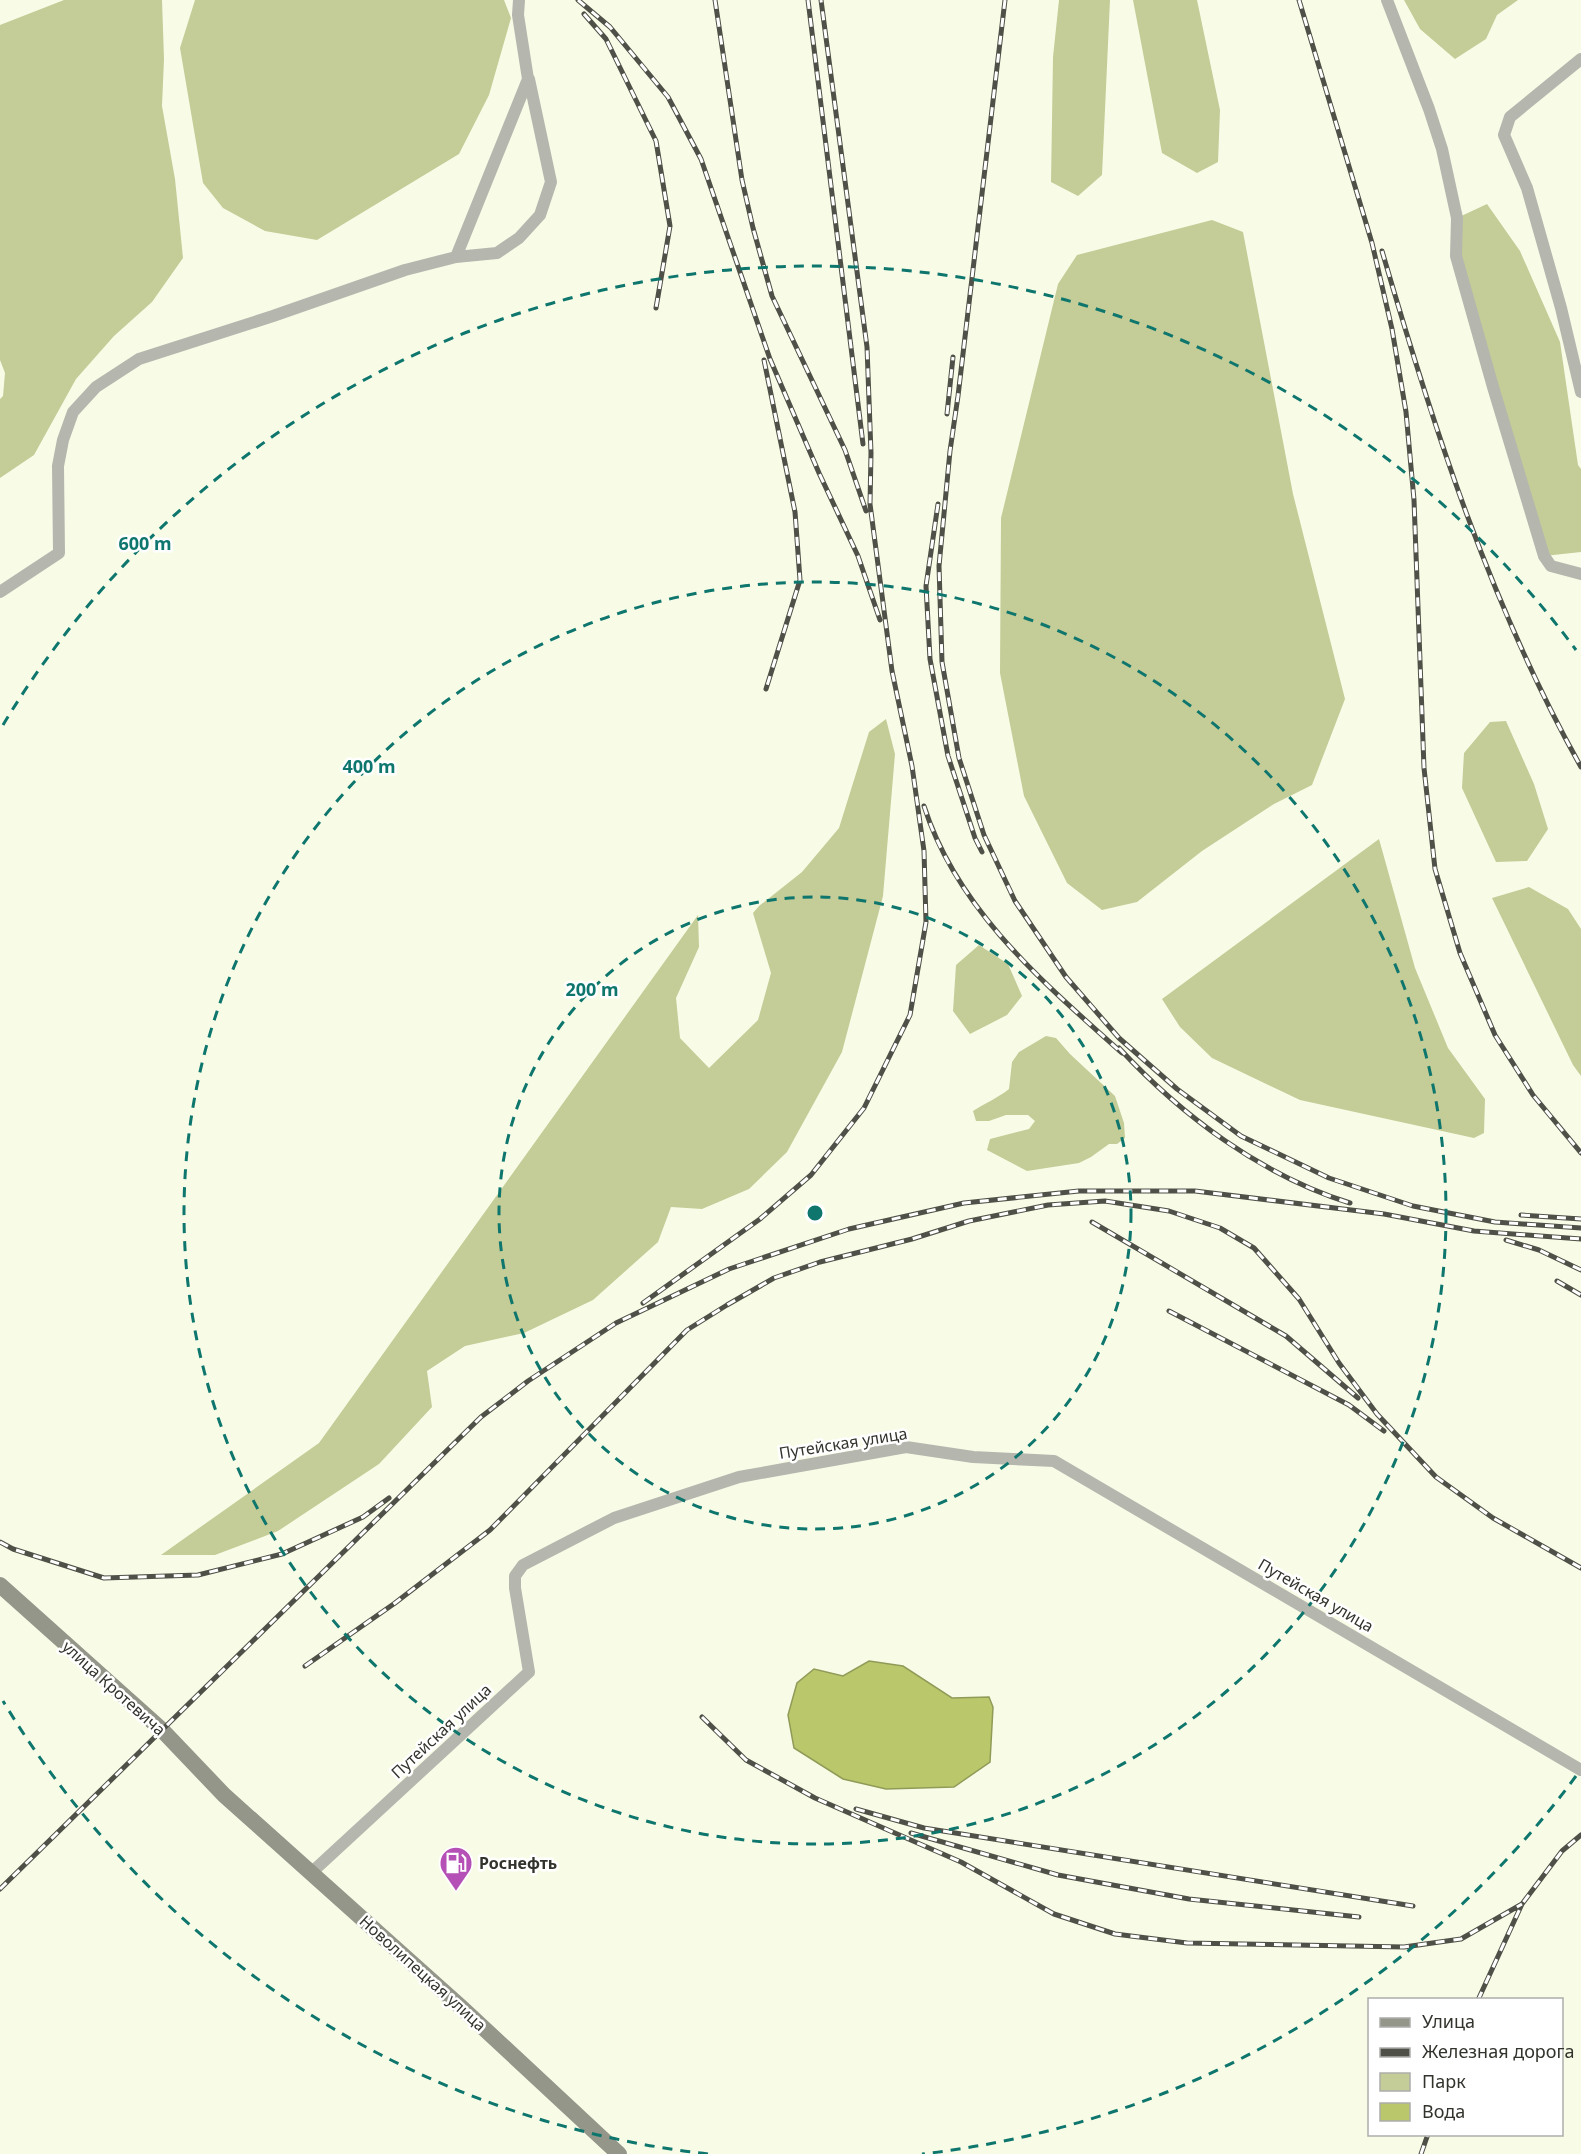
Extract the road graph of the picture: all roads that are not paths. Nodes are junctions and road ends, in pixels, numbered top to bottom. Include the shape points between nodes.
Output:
1 (519, 0) edge
2 (1387, 0) edge
3 (1581, 59) edge
4 (528, 79) junction
5 (456, 257) junction
6 (1581, 392) edge
7 (1581, 574) edge
8 (0, 592) edge
9 (0, 1585) edge
10 (1581, 1770) edge
11 (224, 1795) joint
12 (311, 1873) junction
13 (619, 2154) edge

1 - 4 street
2 - 7 street via 1442,149 1457,218 1456,256 1544,556 1551,566
3 - 6 street via 1510,117 1504,135 1527,188
4 - 5 street
4 - 5 street via 551,182 540,215 519,238 497,253
5 - 8 street via 405,270 139,359 96,387 73,412 63,440 58,466 59,553
9 - 11 street, улица Кротевича via 177,1743
10 - 12 street, Путейская улица via 1054,1461 973,1457 906,1447 739,1476 614,1518 523,1564 515,1576 515,1588 529,1672
11 - 12 street, Новолипецкая улица
12 - 13 street, Новолипецкая улица

